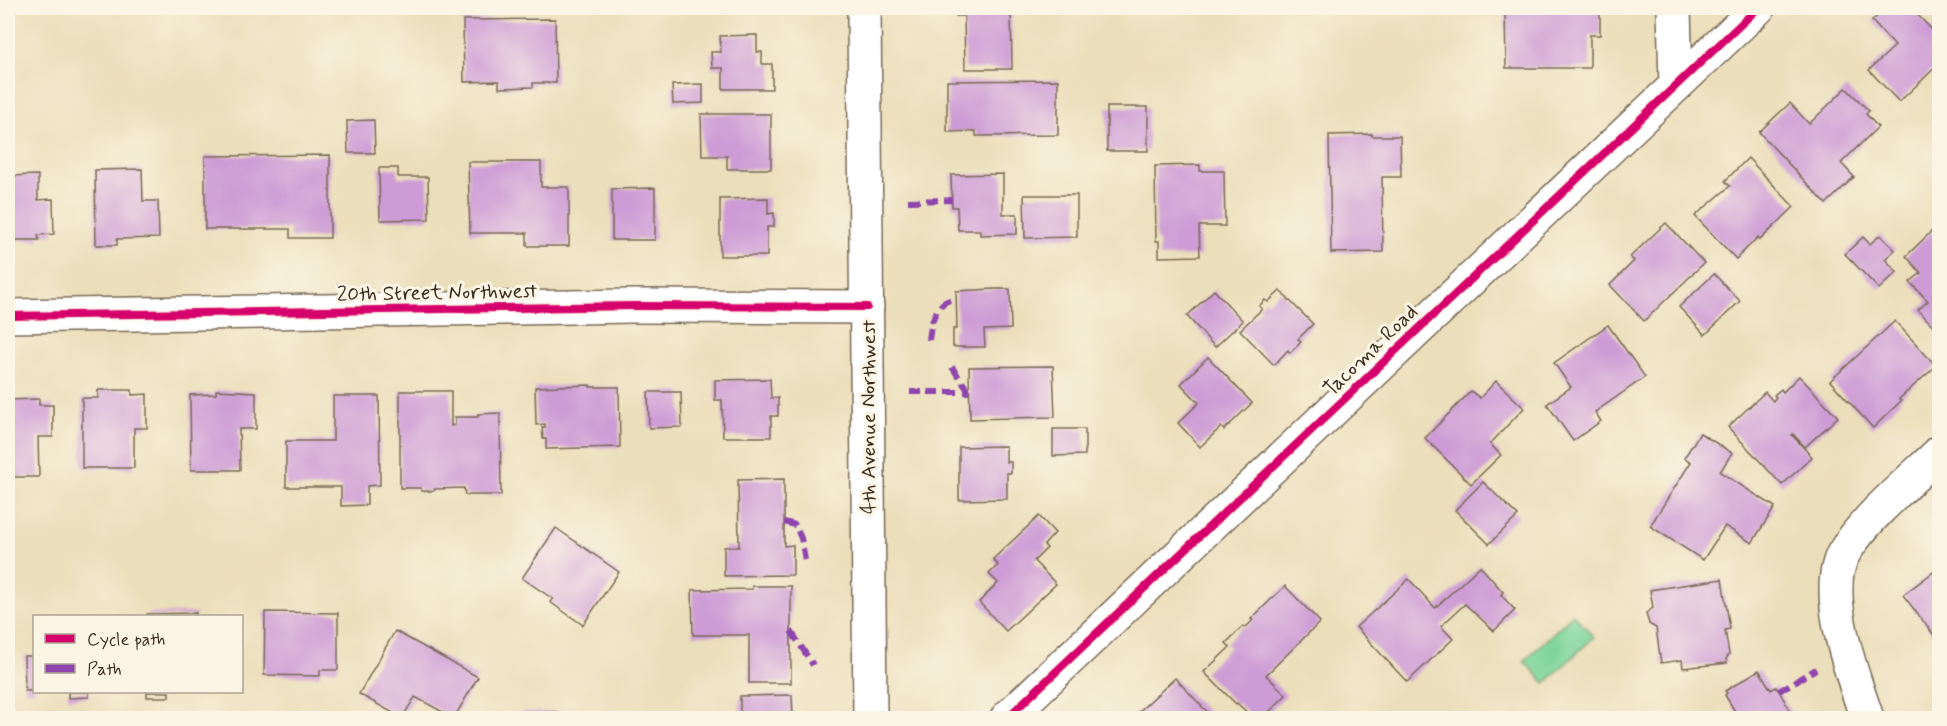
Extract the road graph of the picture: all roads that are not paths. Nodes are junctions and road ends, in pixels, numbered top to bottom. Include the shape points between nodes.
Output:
1 (864, 8) edge
2 (1674, 8) edge
3 (1758, 8) edge
4 (1676, 85) junction
5 (867, 308) junction
6 (8, 316) edge
7 (1940, 452) edge
8 (870, 718) edge
9 (1006, 718) edge
10 (1866, 718) edge

1 - 5 street, 4th Avenue Northwest
2 - 4 street
3 - 4 street, Tacoma Road
4 - 9 street, Tacoma Road
5 - 6 street, 20th Street Northwest via 634,306
5 - 8 street, 4th Avenue Northwest
7 - 10 street via 1864,526 1844,552 1836,577 1836,603 1844,645

